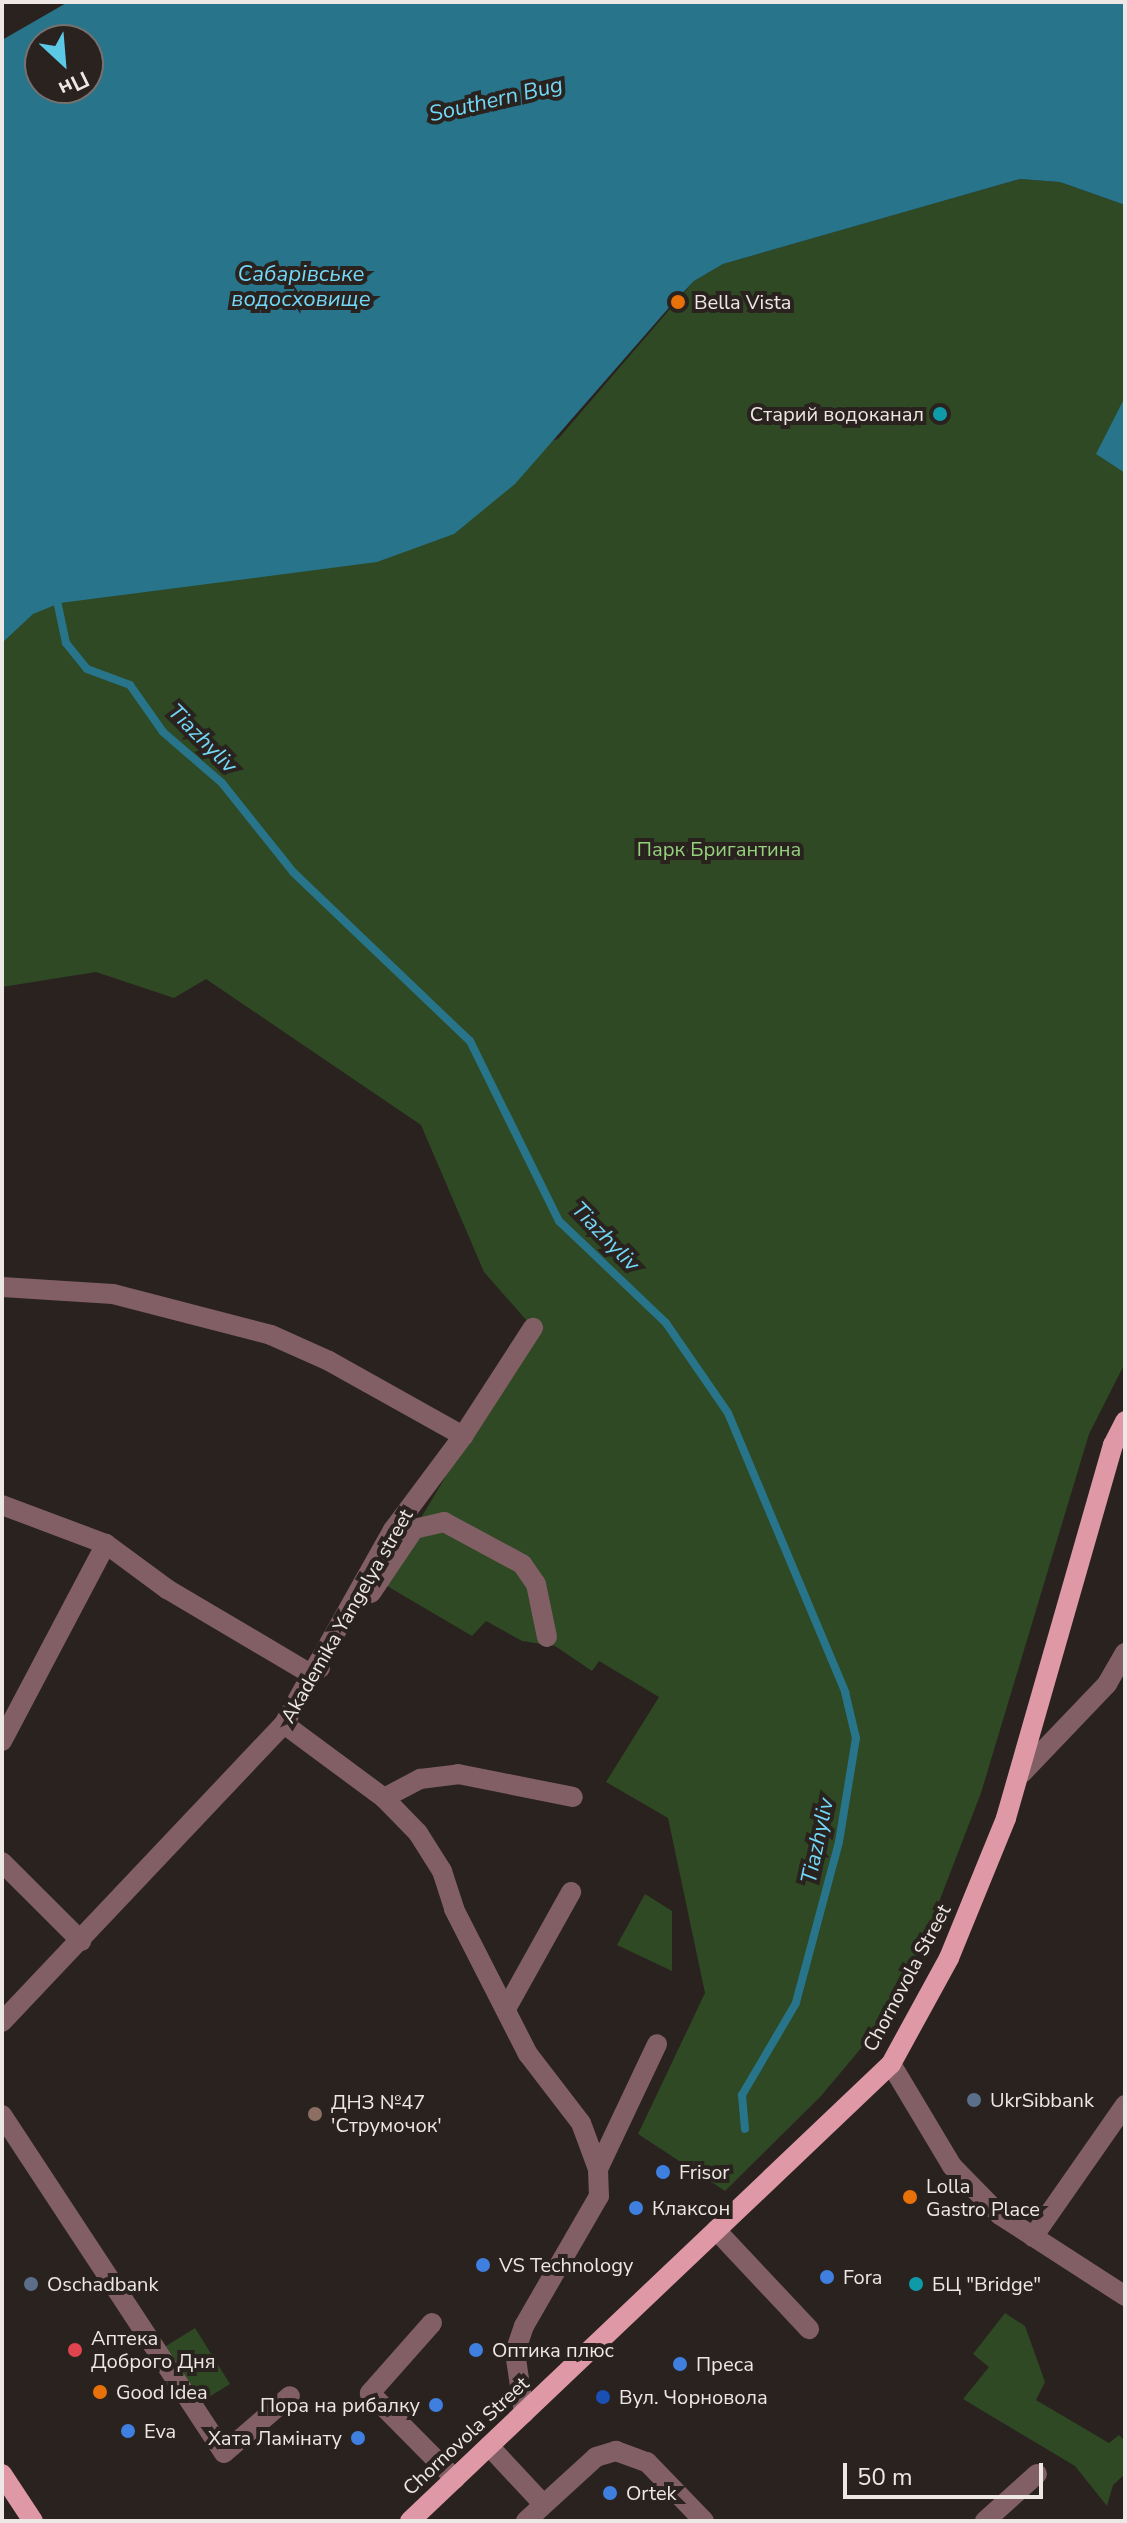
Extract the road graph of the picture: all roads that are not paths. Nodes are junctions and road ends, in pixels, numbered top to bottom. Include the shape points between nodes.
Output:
1 (2, 1287) edge
2 (533, 1328) dead end
3 (1125, 1421) edge
4 (463, 1436) junction
5 (2, 1505) edge
6 (106, 1544) junction
7 (547, 1637) dead end
8 (1125, 1653) edge
9 (309, 1673) junction
10 (284, 1724) junction
11 (2, 1741) edge
12 (1022, 1773) junction
13 (573, 1797) dead end
14 (384, 1798) junction
15 (2, 1862) edge
16 (571, 1892) dead end
17 (81, 1941) junction
18 (506, 2009) junction
19 (2, 2022) edge
20 (657, 2044) dead end
21 (891, 2064) junction
22 (1125, 2105) edge
23 (2, 2115) edge
24 (598, 2169) junction
25 (716, 2230) junction
26 (1033, 2237) junction
27 (1125, 2296) edge
28 (432, 2323) dead end
29 (809, 2329) dead end
30 (290, 2396) dead end
31 (524, 2413) junction
32 (489, 2446) junction
33 (2, 2474) edge
34 (1037, 2474) dead end
35 (455, 2479) junction
36 (543, 2504) junction
37 (33, 2521) edge
38 (410, 2521) edge
39 (526, 2521) edge
40 (704, 2521) edge
41 (985, 2521) edge

1 - 4 street via 113,1294 271,1335
2 - 4 street, Akademika Yangelya street
3 - 12 main road, Chornovola Street via 1113,1445
4 - 9 street, Akademika Yangelya street via 393,1530
5 - 6 street
6 - 9 street via 167,1589
6 - 11 street
7 - 9 street via 536,1584 522,1564 465,1529 429,1522 406,1537 325,1666
8 - 12 street via 1107,1684
9 - 10 street, Akademika Yangelya street
10 - 14 street
10 - 17 street, Akademika Yangelya street
12 - 21 main road, Chornovola Street via 949,1958
13 - 14 street via 458,1774 420,1779
14 - 18 street via 418,1833 442,1871 454,1909
15 - 17 street
16 - 18 street
17 - 19 street, Akademika Yangelya street
18 - 24 street via 528,2054 581,2123
20 - 24 street
21 - 25 main road, Chornovola Street
21 - 26 street via 952,2166 1000,2215
22 - 26 street
23 - 30 street via 224,2453
24 - 31 street via 599,2196 524,2326 515,2352
25 - 29 street
25 - 31 main road, Chornovola Street
26 - 27 street
28 - 35 street via 370,2393
31 - 32 main road, Chornovola Street
32 - 35 main road, Chornovola Street
32 - 36 street
33 - 37 main road
34 - 41 street
35 - 38 main road, Chornovola Street
36 - 39 street
36 - 40 street via 596,2457 616,2451 647,2462

